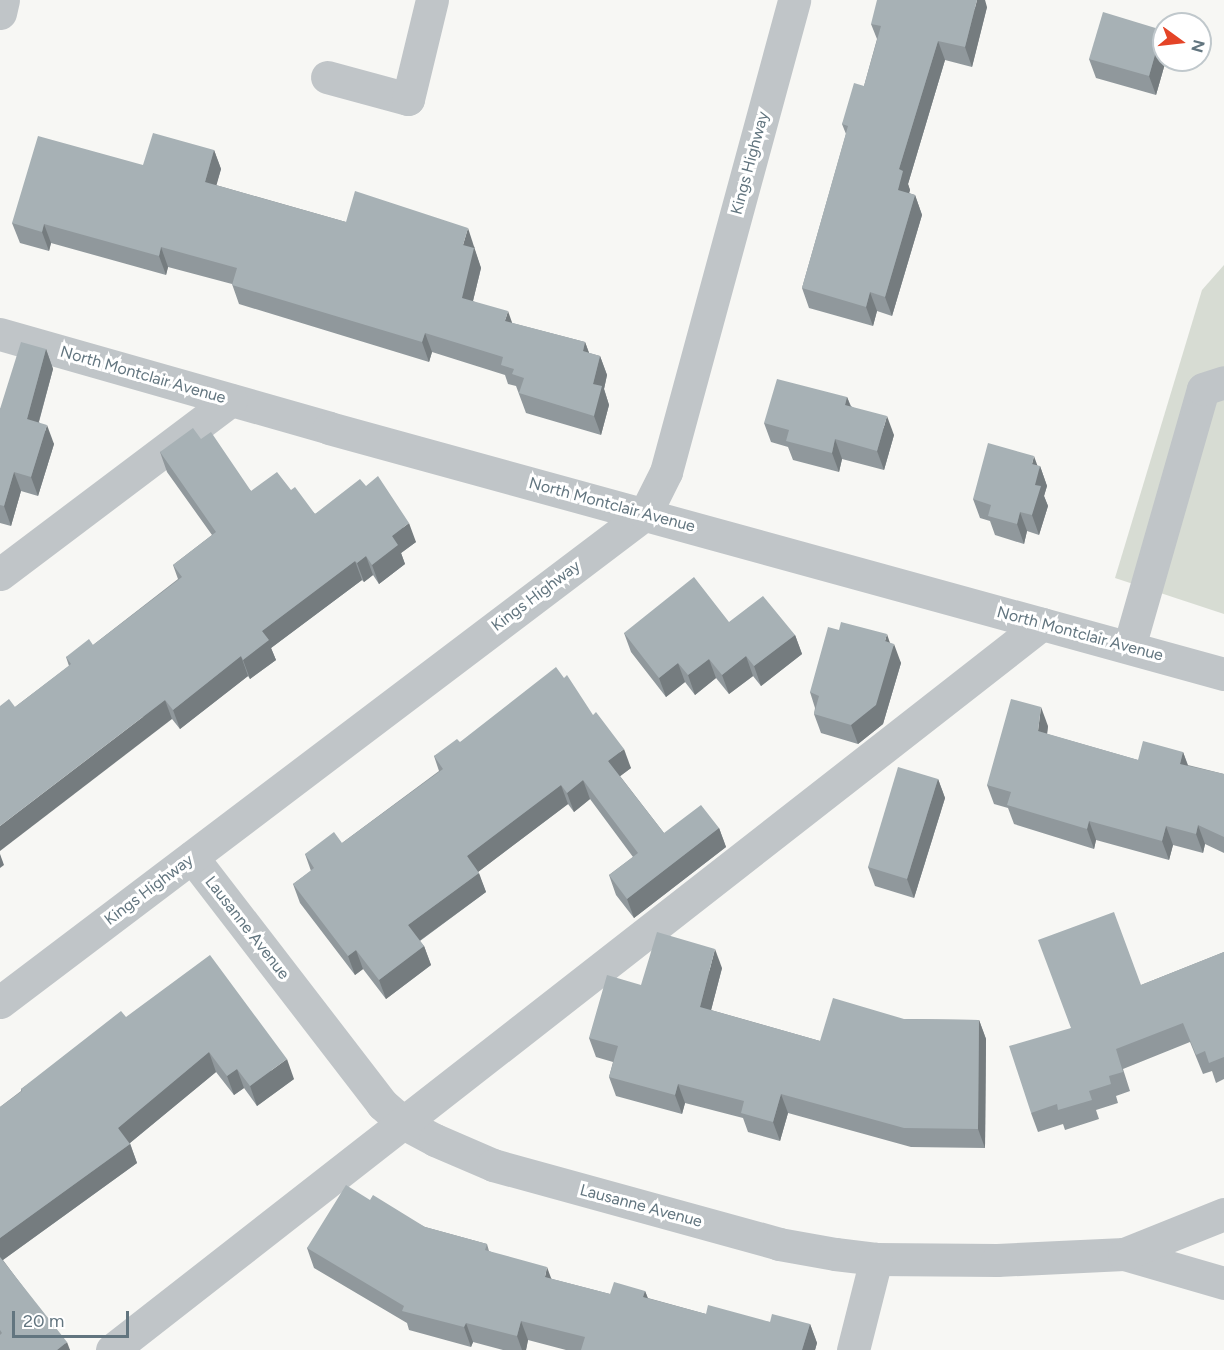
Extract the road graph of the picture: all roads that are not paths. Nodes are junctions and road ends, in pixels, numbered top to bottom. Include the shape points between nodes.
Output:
1 (3, 0) edge
2 (432, 0) edge
3 (794, 0) edge
4 (0, 13) edge
5 (327, 77) dead end
6 (0, 334) edge
7 (1224, 382) edge
8 (231, 400) junction
9 (645, 514) junction
10 (0, 574) edge
11 (1042, 624) junction
12 (1129, 647) junction
13 (1224, 674) edge
14 (192, 857) junction
15 (0, 1002) edge
16 (405, 1124) junction
17 (1224, 1214) edge
18 (1124, 1254) junction
19 (876, 1259) junction
20 (1224, 1282) edge
21 (112, 1350) edge
22 (853, 1350) edge

1 - 4 street
2 - 5 street via 408,99
3 - 9 street, Kings Highway via 666,472
6 - 8 street, North Montclair Avenue
7 - 12 street via 1203,389
8 - 9 street, North Montclair Avenue
8 - 10 street
9 - 11 street, North Montclair Avenue
9 - 14 street, Kings Highway
11 - 12 street, North Montclair Avenue
11 - 16 street
12 - 13 street, North Montclair Avenue
14 - 15 street, Kings Highway
14 - 16 street, Lausanne Avenue via 382,1104
16 - 19 street, Lausanne Avenue via 492,1165 779,1244
16 - 21 street
17 - 18 street
18 - 19 street, Lausanne Avenue via 997,1260
18 - 20 street, Lausanne Avenue
19 - 22 street

